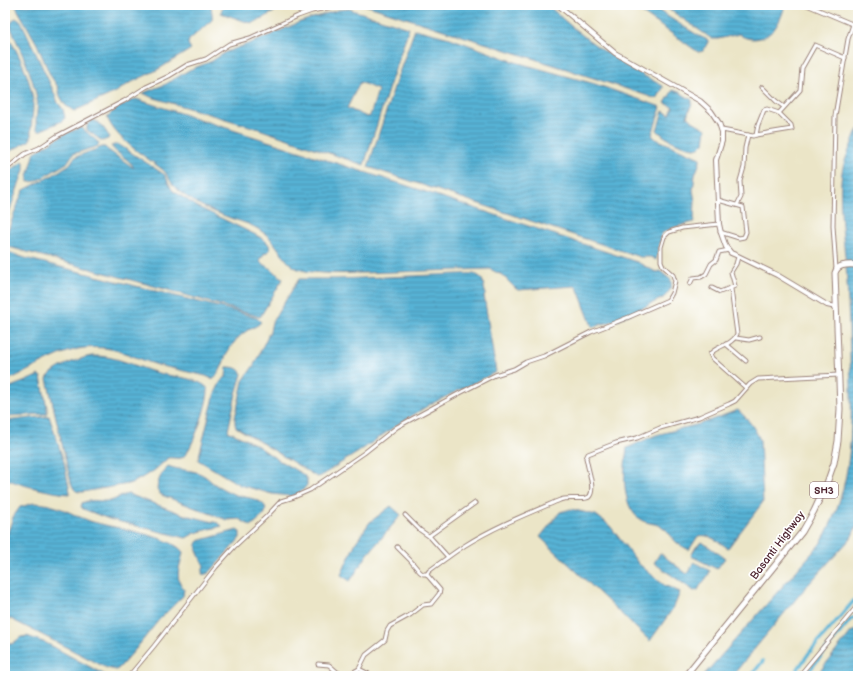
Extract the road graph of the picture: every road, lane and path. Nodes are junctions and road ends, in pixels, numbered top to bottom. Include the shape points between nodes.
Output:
1 (341, 5) edge
2 (558, 5) edge
3 (807, 5) edge
4 (858, 10) edge
5 (852, 24) junction
6 (844, 58) junction
7 (762, 87) dead end
8 (784, 108) junction
9 (779, 113) junction
10 (722, 130) junction
11 (748, 135) junction
12 (756, 135) junction
13 (5, 170) edge
14 (718, 200) junction
15 (737, 206) junction
16 (719, 224) junction
17 (720, 232) junction
18 (729, 250) junction
19 (738, 257) junction
20 (858, 265) edge
21 (836, 270) junction
22 (690, 284) dead end
23 (712, 288) dead end
24 (731, 289) junction
25 (836, 307) junction
26 (760, 337) dead end
27 (736, 338) junction
28 (726, 344) junction
29 (746, 361) dead end
30 (838, 375) junction
31 (746, 388) junction
32 (475, 502) dead end
33 (406, 515) dead end
34 (429, 536) junction
35 (397, 547) dead end
36 (448, 557) junction
37 (427, 574) junction
38 (858, 605) edge
39 (318, 664) dead end
40 (359, 670) junction
41 (129, 676) edge
42 (373, 676) edge
43 (685, 676) edge
44 (799, 676) edge

1 - 13 street via 298,16 250,38 229,44 206,59 187,65 56,136 25,154
2 - 10 street via 615,53 700,101 711,111
3 - 5 street
4 - 5 street
5 - 6 street
6 - 8 street via 818,45 814,46 802,68 800,90
6 - 21 street via 835,127 833,226
7 - 8 street
8 - 9 street
9 - 12 street via 764,110
9 - 12 street via 792,129
10 - 11 street
10 - 14 street via 722,141 716,160
11 - 12 street
11 - 15 street via 740,181 741,197
14 - 15 street
14 - 16 street
15 - 17 street via 744,208 744,237
16 - 17 street
16 - 41 street via 682,228 669,232 664,237 661,261 675,281 668,300 460,392 397,427 310,490 281,501 216,567
17 - 18 street
18 - 19 street
18 - 22 street via 719,252 706,274 693,278
19 - 24 street via 731,272 735,286
19 - 25 street via 776,275 827,305
20 - 21 main road via 844,265
21 - 25 main road, Basanti Highway / SH3
23 - 24 street via 720,292
24 - 27 street via 738,330
25 - 30 main road, Basanti Highway / SH3
26 - 27 street via 749,340
27 - 28 street
28 - 29 street
28 - 31 street via 710,354
30 - 31 street via 762,378 753,381
30 - 43 main road, Basanti Highway / SH3 via 840,420 837,452 831,473 814,511 802,532
31 - 36 street via 732,403 707,414 588,454 586,458 592,488 589,497 560,500 497,528
32 - 34 street
33 - 34 street
34 - 36 street
35 - 37 street via 420,572
36 - 37 street
37 - 40 street via 440,590 440,594 432,604 423,605 390,626 385,640 366,654
38 - 44 street
39 - 40 street via 329,665 343,675
40 - 42 street

